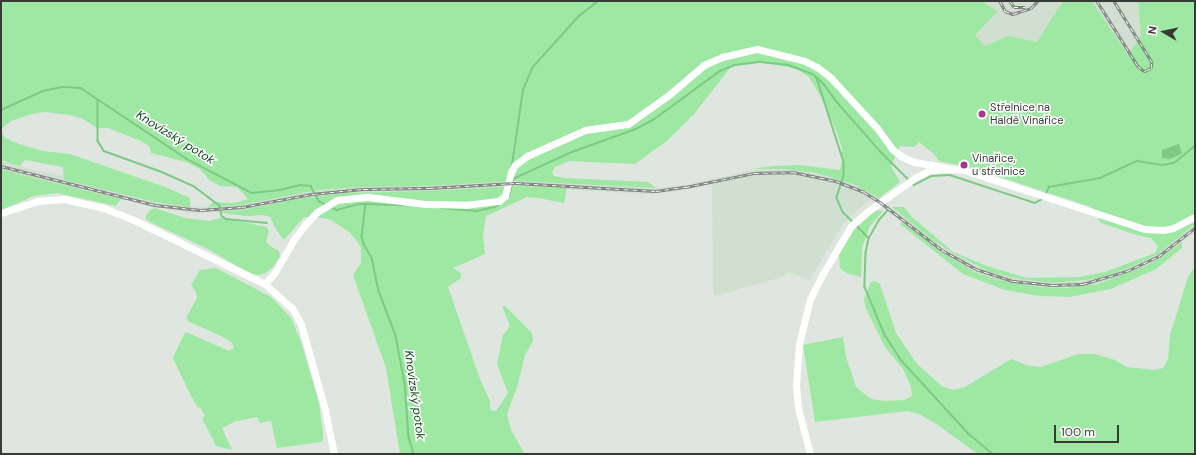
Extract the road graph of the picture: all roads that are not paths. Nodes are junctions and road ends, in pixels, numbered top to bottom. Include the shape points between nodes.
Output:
1 (914, 162) junction
2 (952, 168) junction
3 (914, 178) junction
4 (1, 213) edge
5 (1195, 217) edge
6 (265, 284) junction
7 (334, 454) edge
8 (810, 454) edge

1 - 2 street
1 - 3 street via 917,168
1 - 6 street via 895,152 831,78 817,67 772,51 757,49 738,52 704,65 628,124 585,130 527,156 515,165 505,196 499,201 465,205 426,204 368,196 337,200 317,212 304,226
2 - 3 street via 931,170
2 - 5 street via 1145,229 1173,228
3 - 8 street via 851,226 810,299 798,344 796,385 798,408
4 - 6 street via 37,201 64,199 104,208
6 - 7 street via 292,308 301,324 325,410

